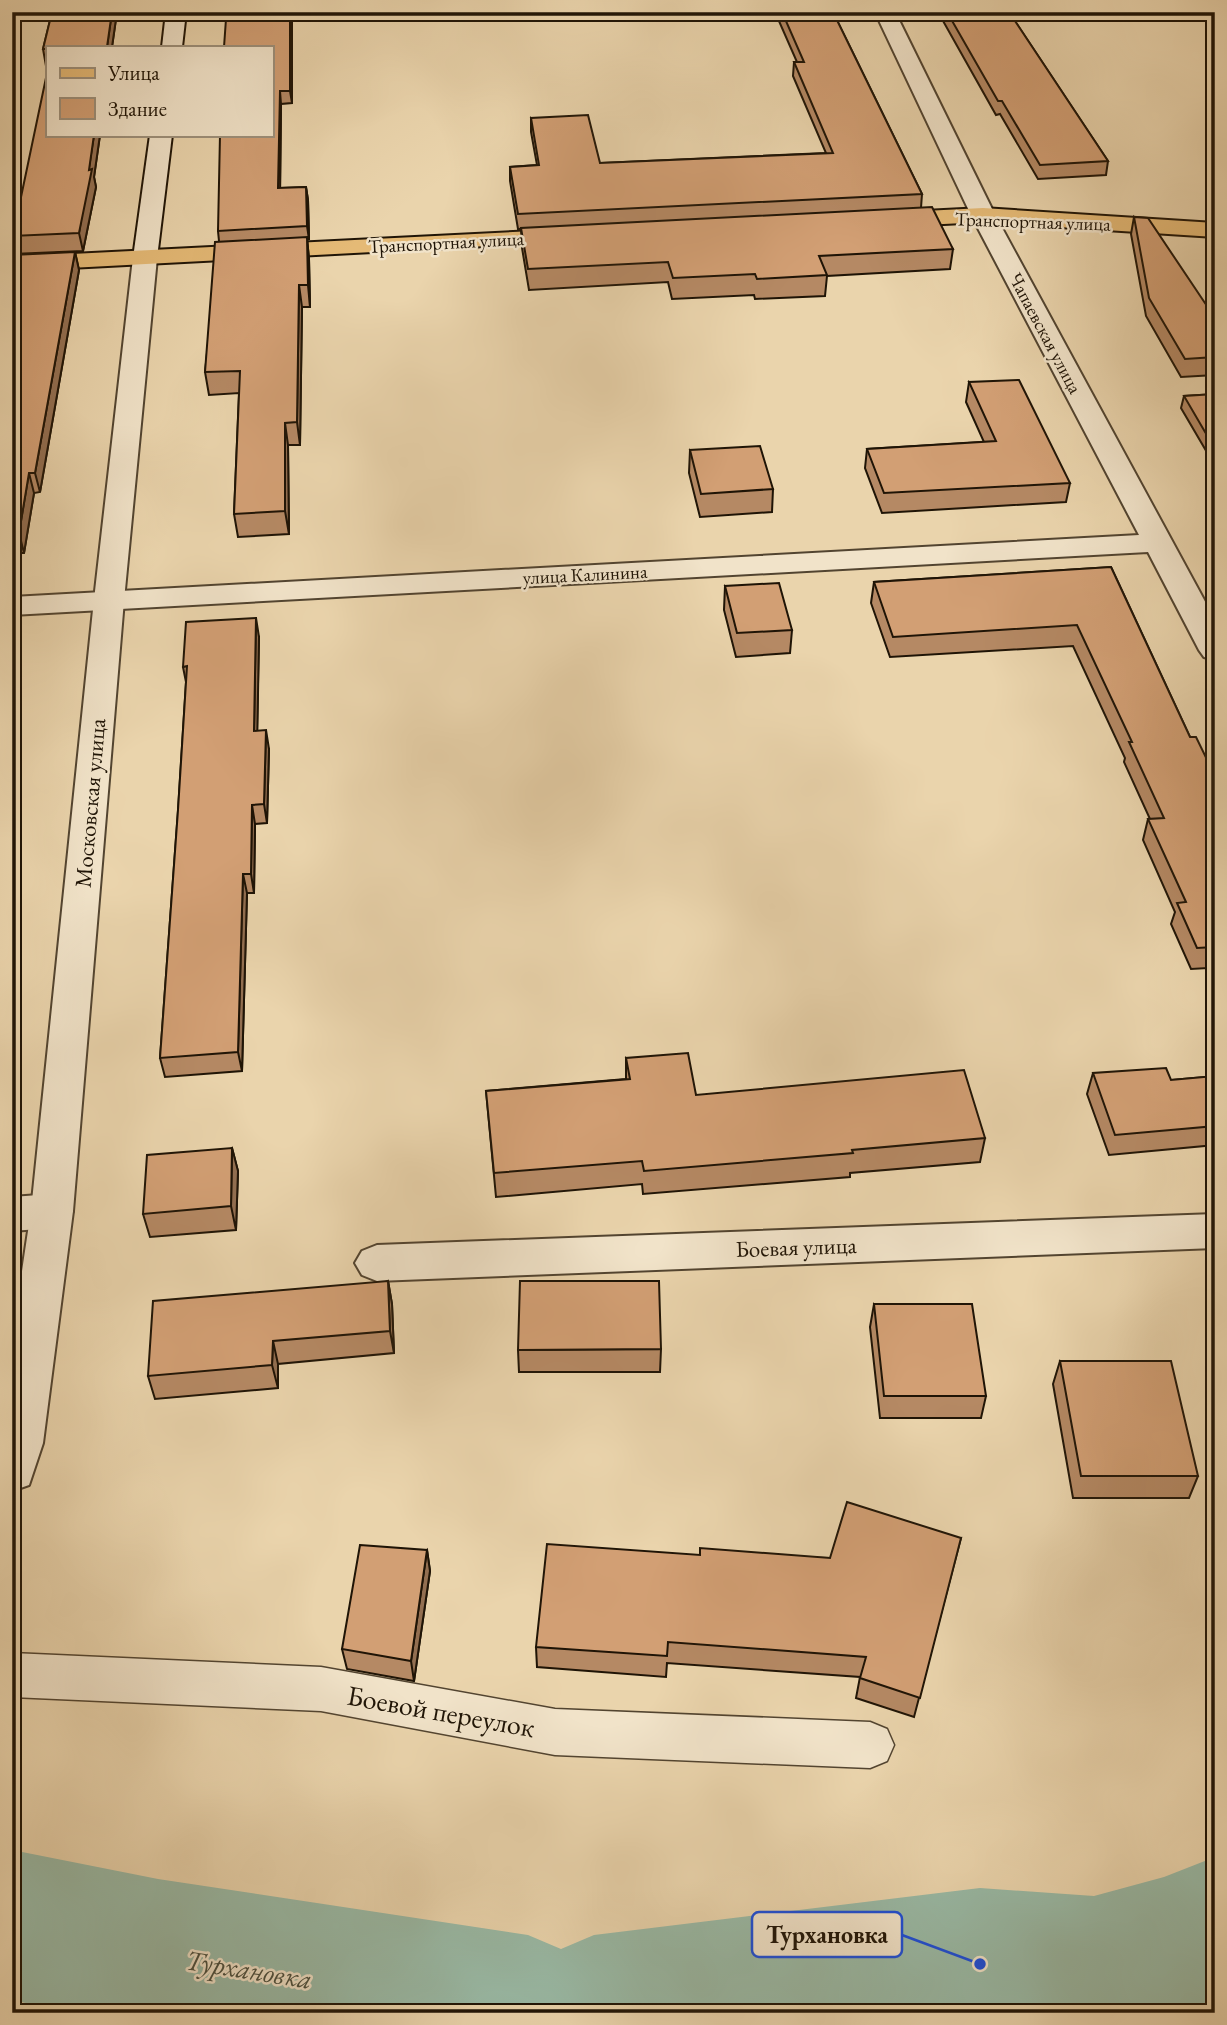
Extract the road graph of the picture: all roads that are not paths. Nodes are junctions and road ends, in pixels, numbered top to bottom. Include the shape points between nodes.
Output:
1 (176, 12) edge
2 (885, 12) edge
3 (172, 46) edge
4 (161, 136) edge
5 (983, 215) junction
6 (857, 222) edge
7 (1215, 230) edge
8 (592, 235) edge
9 (145, 258) junction
10 (12, 264) edge
11 (1157, 543) junction
12 (109, 600) junction
13 (12, 606) edge
14 (1204, 610) edge
15 (1215, 650) edge
16 (32, 1212) edge
17 (1215, 1231) edge
18 (377, 1263) dead end
19 (12, 1470) edge
20 (12, 1675) edge
21 (870, 1745) dead end

1 - 3 street
2 - 5 street, Чапаевская улица
4 - 9 street, Московская улица
5 - 6 main road, Транспортная улица
5 - 7 main road, Транспортная улица
5 - 11 street, Чапаевская улица
8 - 9 main road, Транспортная улица
9 - 10 main road, Транспортная улица
9 - 12 street, Московская улица
11 - 12 street, улица Калинина
11 - 14 street, Чапаевская улица
12 - 13 street, улица Калинина
12 - 16 street, Московская улица
14 - 15 street, Чапаевская улица
16 - 19 street, Московская улица via 20,1443
17 - 18 street, Боевая улица
20 - 21 lane, Боевой переулок via 321,1689 555,1732

